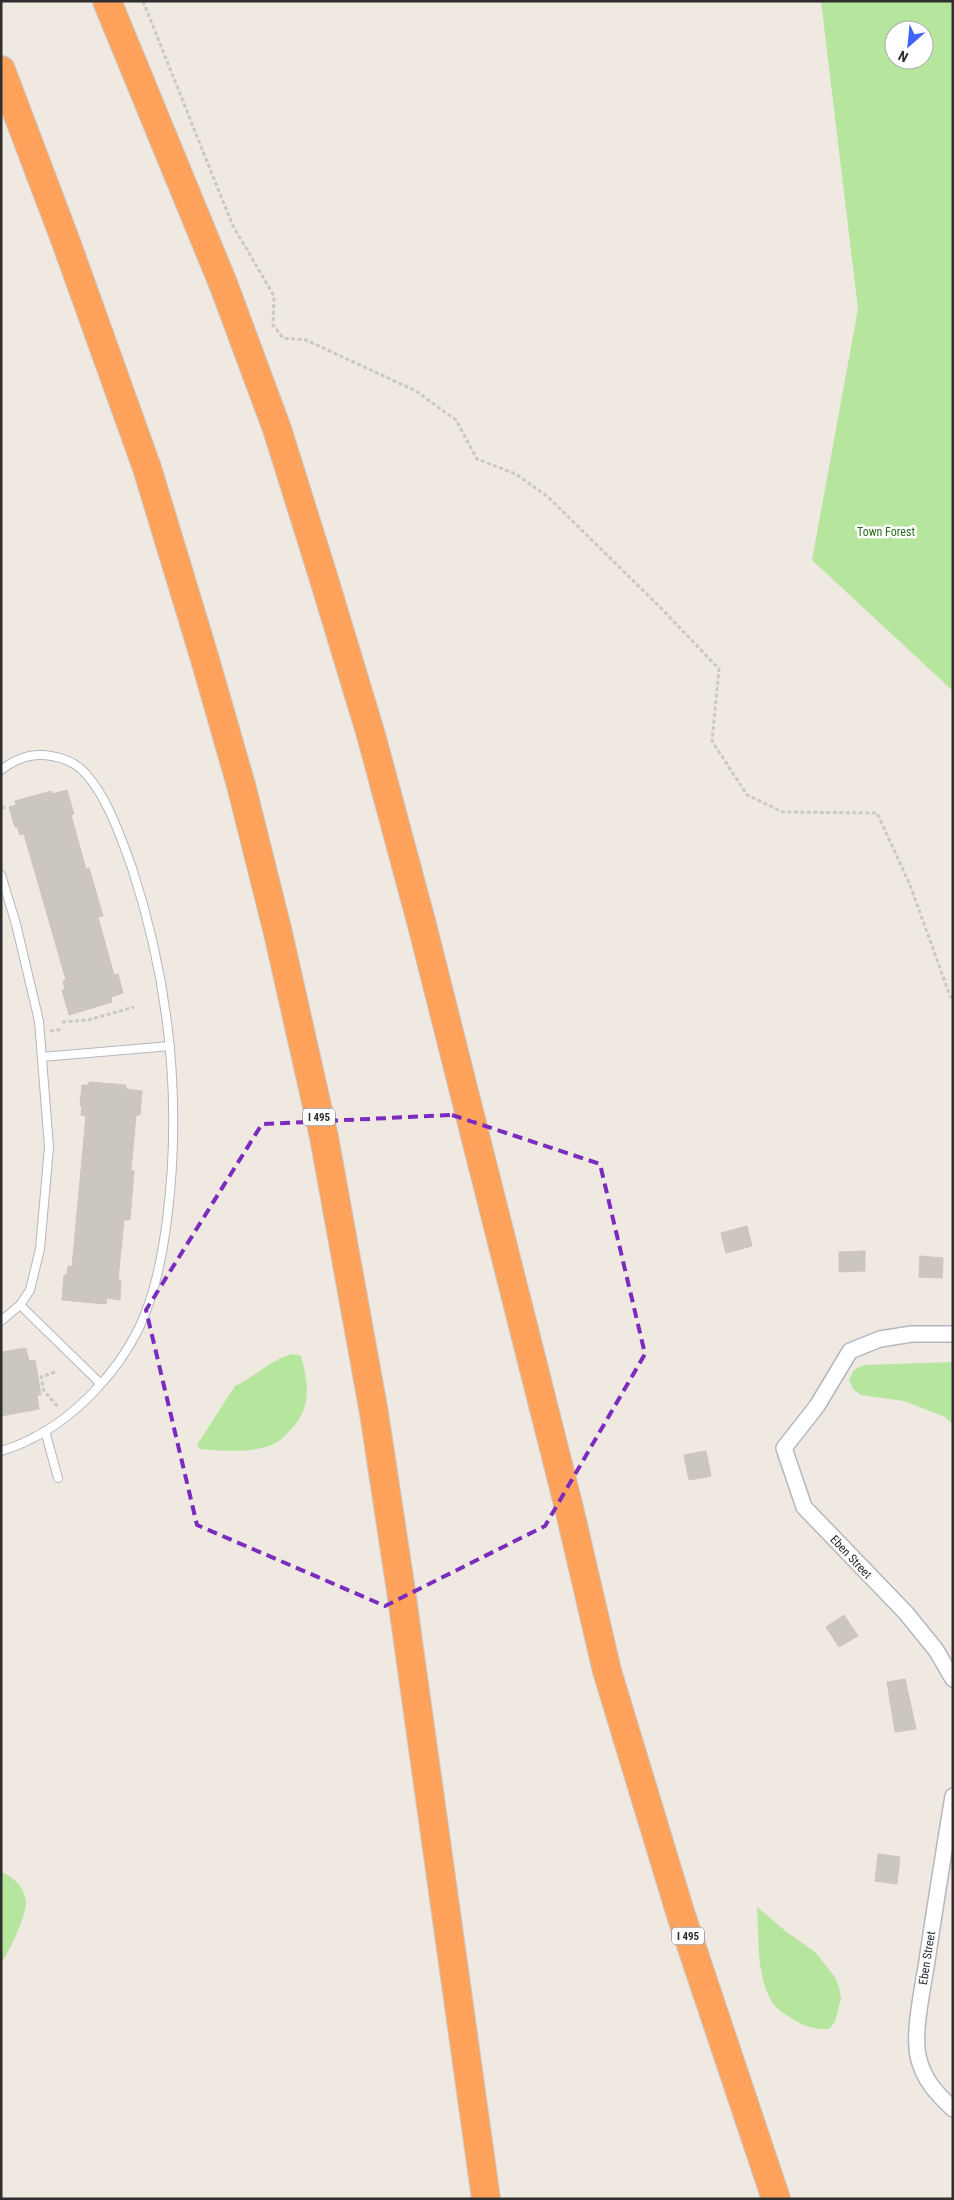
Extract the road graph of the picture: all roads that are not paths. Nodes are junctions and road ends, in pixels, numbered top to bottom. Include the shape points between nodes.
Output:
1 (107, 1) edge
2 (3, 76) edge
3 (1, 770) edge
4 (1, 875) edge
5 (170, 1046) junction
6 (42, 1057) junction
7 (20, 1305) junction
8 (1, 1321) edge
9 (953, 1334) edge
10 (100, 1383) junction
11 (45, 1431) junction
12 (1, 1451) edge
13 (58, 1478) dead end
14 (953, 1679) edge
15 (953, 1796) edge
16 (953, 2109) edge
17 (486, 2199) edge
18 (776, 2199) edge

1 - 18 highway, I 495 via 224,286 278,429 371,735 421,921 607,1671 681,1915
2 - 17 highway, I 495 via 147,468 220,711 278,934 324,1137 374,1413
3 - 5 lane via 20,759 38,755 57,756 80,768 95,786 124,846 145,909 160,974
4 - 6 lane via 39,1021
5 - 6 lane
5 - 10 lane via 175,1127 161,1266 138,1329
6 - 7 lane via 49,1148 44,1220 30,1290
7 - 8 lane
7 - 10 lane
9 - 14 street, Eben Street via 912,1334 880,1339 850,1351 817,1406 784,1448 804,1507 906,1613 936,1650
10 - 11 lane via 65,1417
11 - 12 lane
11 - 13 lane
15 - 16 street, Eben Street via 922,1990 918,2054 930,2085

